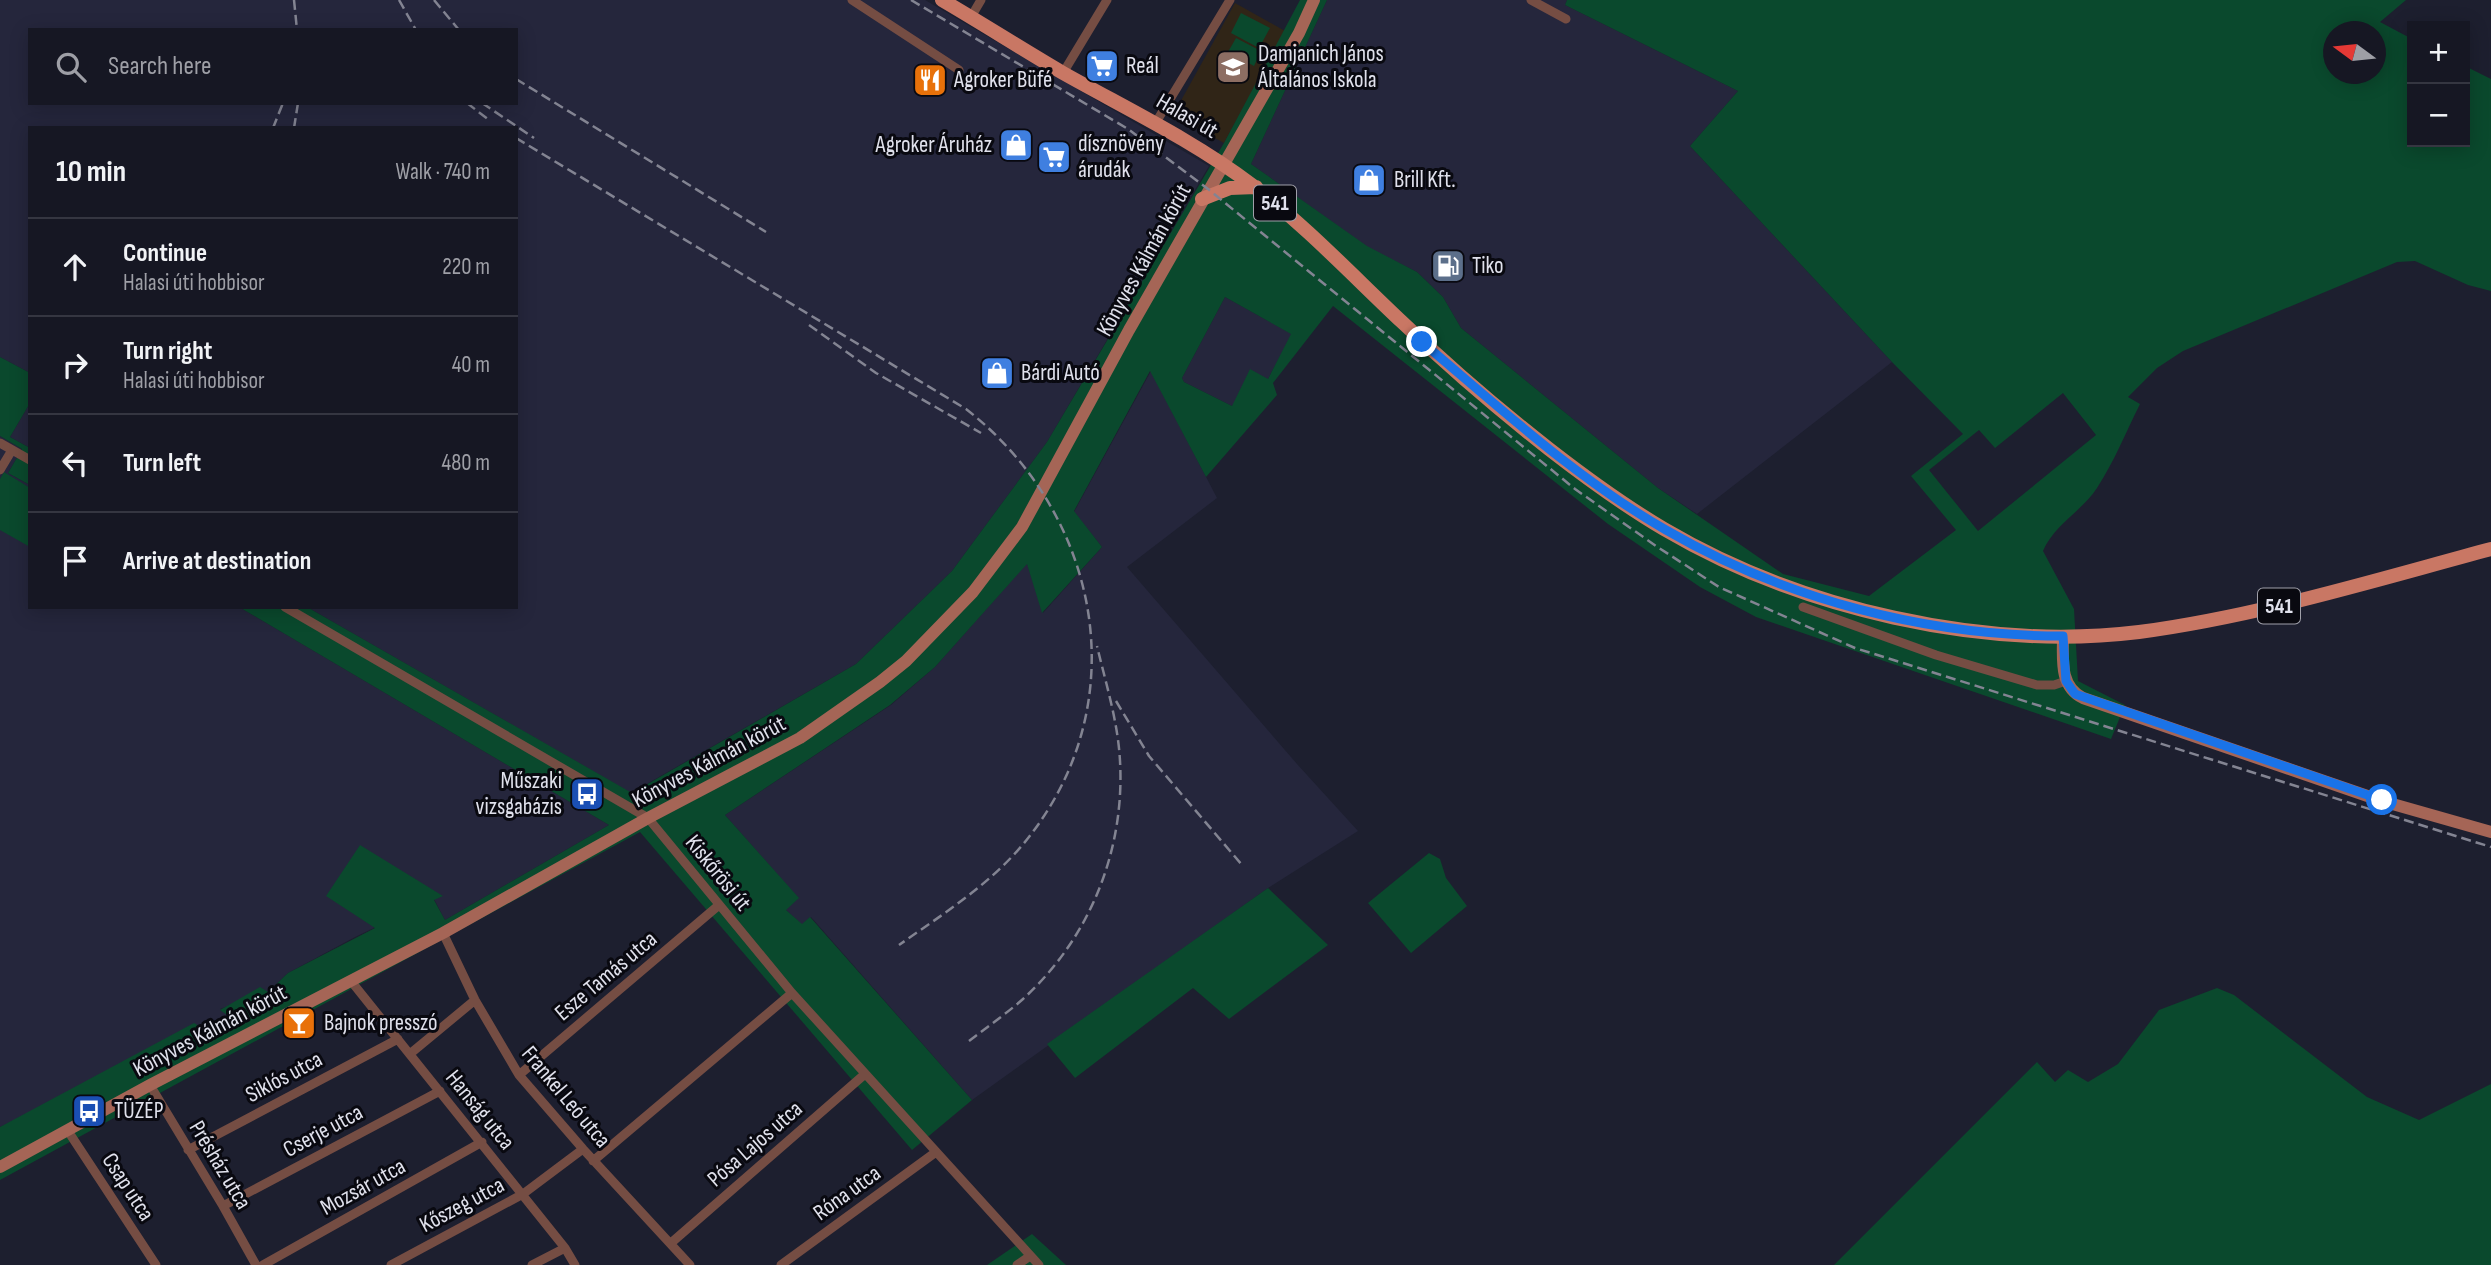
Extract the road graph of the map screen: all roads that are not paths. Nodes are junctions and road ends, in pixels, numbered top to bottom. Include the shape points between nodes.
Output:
1 (852, 0) edge
2 (942, 0) edge
3 (981, 0) edge
4 (1107, 0) edge
5 (1230, 0) edge
6 (1314, 0) edge
7 (1531, 0) edge
8 (971, 17) junction
9 (1566, 19) dead end
10 (959, 71) dead end
11 (1063, 72) junction
12 (1155, 124) junction
13 (1223, 163) junction
14 (1256, 187) junction
15 (1202, 200) junction
16 (0, 443) edge
17 (12, 450) junction
18 (28, 459) edge
19 (0, 470) edge
20 (2491, 549) edge
21 (1803, 607) dead end
22 (288, 609) edge
23 (2063, 636) junction
24 (2066, 681) junction
25 (649, 818) junction
26 (2491, 832) edge
27 (719, 905) junction
28 (443, 933) junction
29 (351, 981) junction
30 (792, 993) junction
31 (475, 1000) junction
32 (398, 1039) junction
33 (411, 1053) junction
34 (865, 1074) junction
35 (519, 1075) junction
36 (150, 1086) junction
37 (440, 1091) junction
38 (68, 1131) junction
39 (482, 1142) junction
40 (583, 1149) junction
41 (188, 1150) junction
42 (936, 1152) junction
43 (593, 1161) junction
44 (0, 1167) edge
45 (523, 1194) junction
46 (223, 1206) junction
47 (671, 1243) junction
48 (565, 1248) junction
49 (1030, 1256) junction
50 (156, 1265) edge
51 (256, 1265) edge
52 (263, 1265) edge
53 (391, 1265) edge
54 (532, 1265) edge
55 (575, 1265) edge
56 (690, 1265) edge
57 (781, 1265) edge
58 (1017, 1265) edge
59 (1039, 1265) edge

1 - 10 street
2 - 8 main road, Halasi út / 541
3 - 8 street
4 - 11 street
5 - 12 street
6 - 13 street, Könyves Kálmán körút
7 - 9 street
8 - 11 main road, Halasi út / 541
11 - 12 main road, Halasi út / 541
12 - 13 main road, Halasi út / 541
13 - 14 main road, Halasi út / 541
13 - 15 street, Könyves Kálmán körút
14 - 15 main road via 1230,188
14 - 23 main road, Halasi út / 541 via 1422,342 1550,449 1666,530 1756,573 1860,610 2001,635
15 - 25 street, Könyves Kálmán körút via 1032,509 973,592 906,661 844,709 800,738
16 - 17 street
17 - 18 street
17 - 19 street
20 - 23 main road, 541 via 2267,609 2136,632
21 - 24 street via 2037,685
22 - 25 street, Kiskőrösi út
23 - 24 street
24 - 26 street via 2075,694 2090,700 2382,800
25 - 27 street, Kiskőrösi út
25 - 28 street, Könyves Kálmán körút
27 - 30 street, Kiskőrösi út
27 - 35 street, Esze Tamás utca
28 - 29 street, Könyves Kálmán körút
28 - 31 street, Frankel Leó utca
29 - 32 street, Hanság utca
29 - 36 street, Könyves Kálmán körút
30 - 34 street, Kiskőrösi út
30 - 43 street
31 - 33 street
31 - 35 street, Frankel Leó utca
32 - 33 street, Hanság utca
32 - 41 street, Siklós utca
33 - 37 street, Hanság utca
34 - 42 street, Kiskőrösi út
34 - 47 street, Pósa Lajos utca
35 - 40 street, Frankel Leó utca
36 - 38 street, Könyves Kálmán körút
36 - 41 street, Présház utca
37 - 39 street, Hanság utca
37 - 46 street, Cserje utca
38 - 44 street, Könyves Kálmán körút
38 - 50 street, Csap utca
39 - 45 street, Hanság utca
39 - 52 street, Mozsár utca
40 - 43 street, Frankel Leó utca
40 - 45 street, Kőszeg utca
41 - 46 street, Présház utca
42 - 49 street, Kiskőrösi út
42 - 57 street, Róna utca
43 - 47 street, Frankel Leó utca
45 - 48 street, Hanság utca
45 - 53 street, Kőszeg utca
46 - 51 street, Présház utca
47 - 56 street, Frankel Leó utca
48 - 54 street
48 - 55 street, Hanság utca
49 - 58 street
49 - 59 street, Kiskőrösi út

